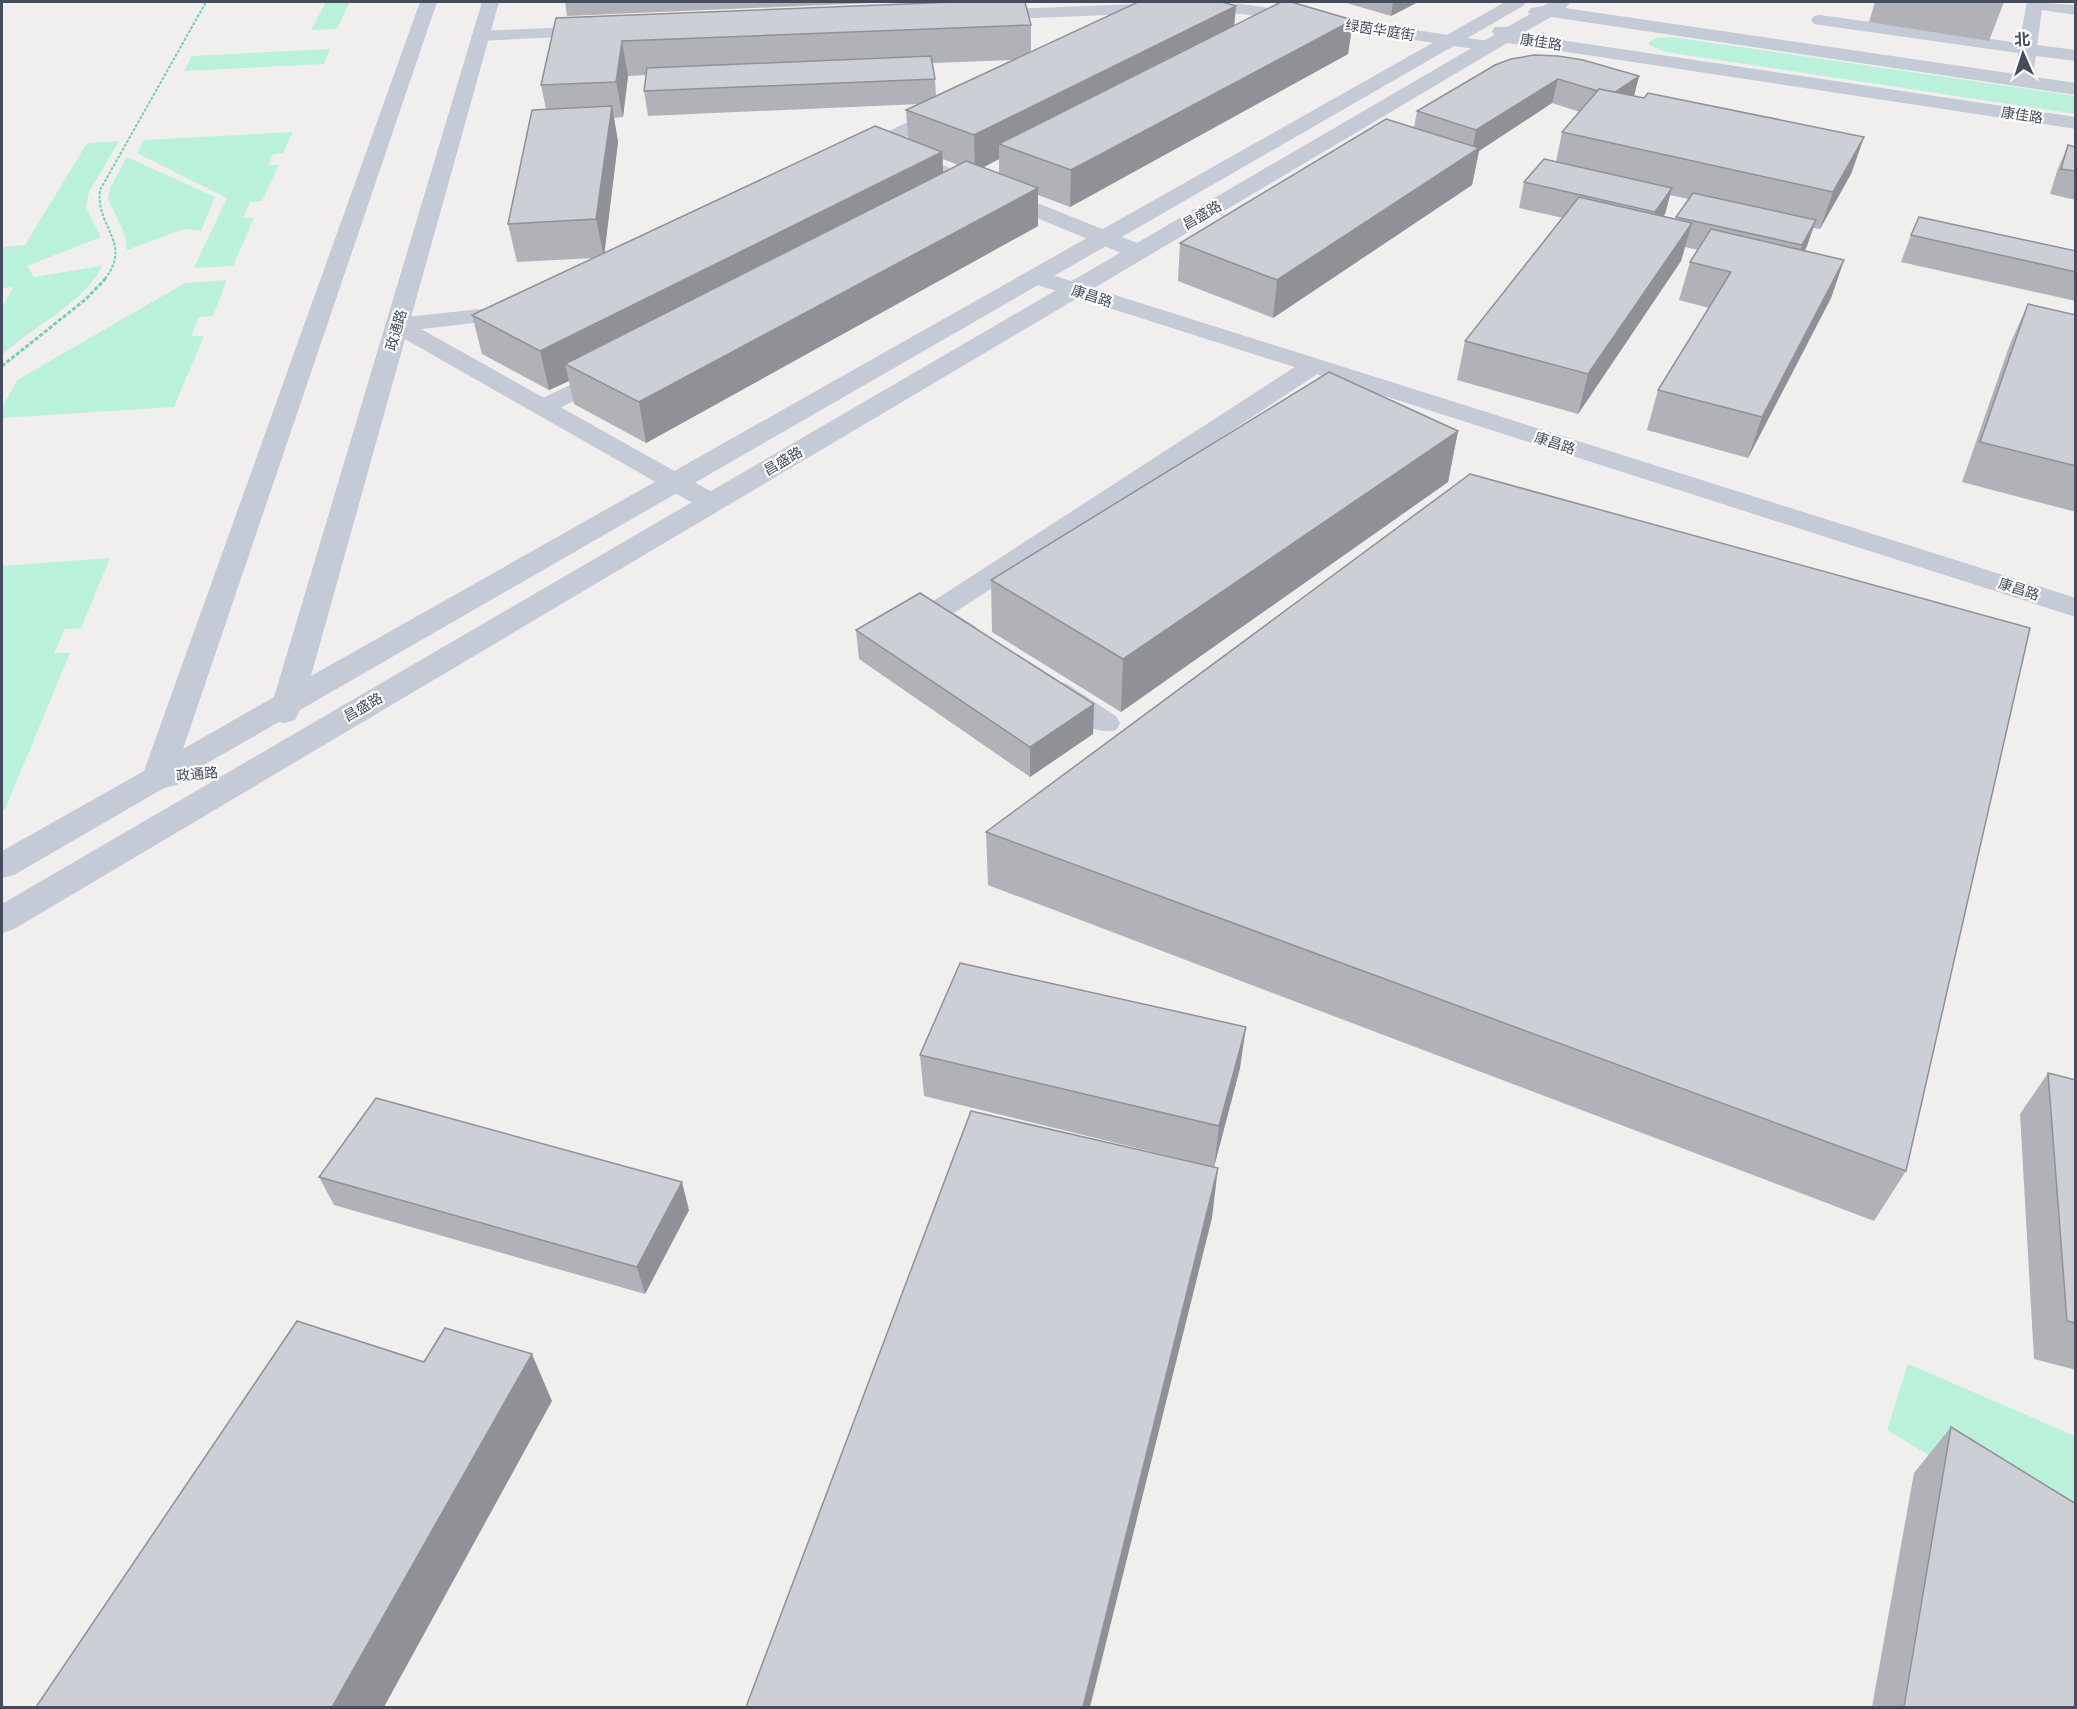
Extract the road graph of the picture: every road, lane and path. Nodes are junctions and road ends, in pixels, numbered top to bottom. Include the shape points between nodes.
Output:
1 (206, 2) edge
2 (428, 2) edge
3 (490, 2) edge
4 (1517, 2) edge
5 (1163, 7) junction
6 (1556, 7) edge
7 (2076, 10) edge
8 (961, 16) edge
9 (1295, 17) junction
10 (1820, 20) dead end
11 (1120, 28) edge
12 (616, 30) edge
13 (1264, 33) edge
14 (1495, 33) junction
15 (480, 36) junction
16 (1450, 41) junction
17 (2027, 49) junction
18 (2076, 56) edge
19 (2023, 81) junction
20 (2076, 89) edge
21 (972, 98) edge
22 (2076, 123) edge
23 (876, 144) junction
24 (834, 164) edge
25 (995, 173) edge
26 (974, 184) junction
27 (953, 195) edge
28 (1104, 237) junction
29 (1139, 252) junction
30 (1035, 277) junction
31 (1074, 290) junction
32 (539, 305) edge
33 (397, 325) junction
34 (627, 364) edge
35 (2, 366) edge
36 (1313, 366) junction
37 (543, 407) junction
38 (675, 483) junction
39 (711, 503) junction
40 (2076, 608) edge
41 (985, 645) edge
42 (1035, 677) edge
43 (289, 702) junction
44 (1105, 723) dead end
45 (258, 769) junction
46 (157, 778) junction
47 (2, 866) edge
48 (2, 920) edge

1 - 35 path via 100,190 99,205 117,257 111,271 90,297
2 - 46 street, 政通路
3 - 15 street, 政通路
4 - 14 street, 昌盛路
5 - 8 street, 绿茵华庭街
5 - 9 street, 绿茵华庭街 via 1206,6
5 - 11 street
6 - 14 street, 昌盛路
6 - 19 street
7 - 17 street via 2034,4
9 - 13 street
9 - 16 street, 绿茵华庭街
10 - 17 street
12 - 15 street
14 - 16 street, 昌盛路
14 - 22 street, 康佳路
14 - 29 street, 昌盛路
15 - 33 street, 政通路
16 - 28 street, 昌盛路
17 - 18 street
17 - 19 street
19 - 20 street
21 - 23 street
23 - 24 street
23 - 26 street
25 - 26 street
26 - 27 street
26 - 28 street
28 - 29 street
28 - 30 street, 昌盛路
29 - 31 street, 昌盛路
30 - 31 street, 康昌路
30 - 38 street, 昌盛路
31 - 36 street, 康昌路
31 - 39 street, 昌盛路
32 - 33 street via 528,310
33 - 37 street
33 - 43 street, 政通路
34 - 37 street
36 - 40 street, 康昌路
36 - 41 street via 934,613
37 - 38 street
38 - 39 street
38 - 43 street, 昌盛路
39 - 45 street, 昌盛路
42 - 44 street
43 - 45 street, 政通路
43 - 46 street, 昌盛路
45 - 46 street, 政通路
45 - 48 street, 昌盛路
46 - 47 street, 昌盛路

